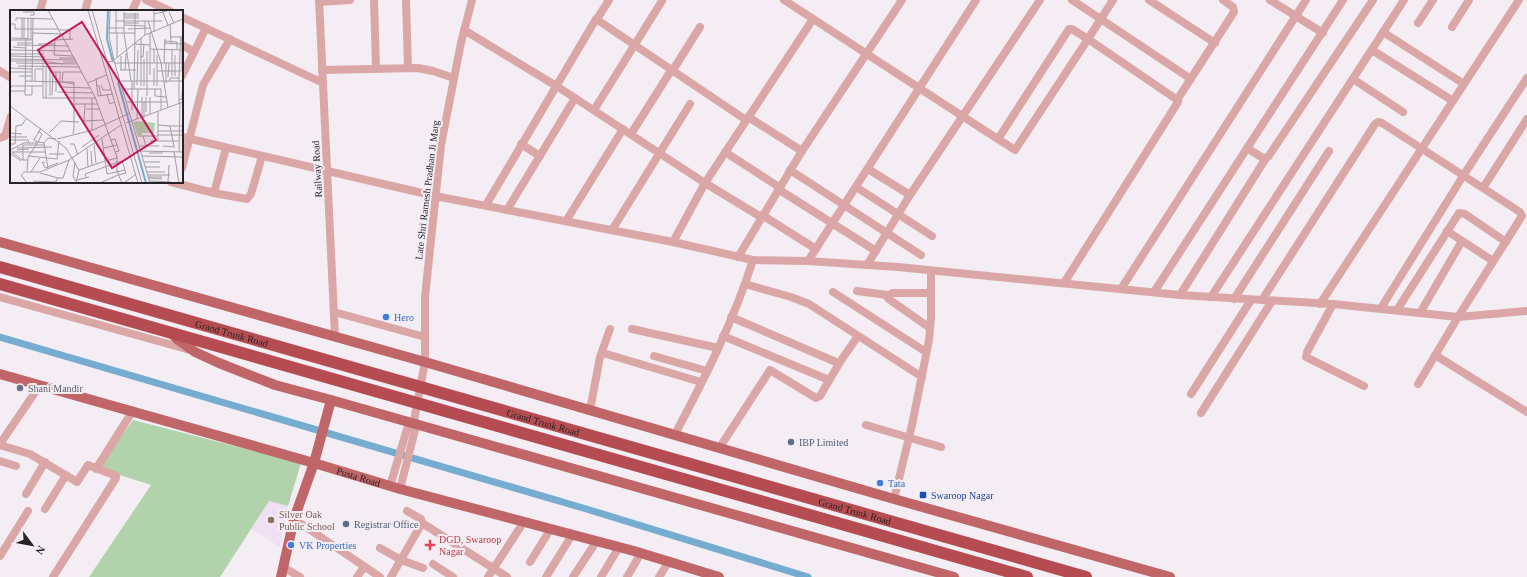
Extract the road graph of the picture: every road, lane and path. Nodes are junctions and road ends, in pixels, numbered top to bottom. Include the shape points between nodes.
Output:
1 (43, 0) edge
2 (88, 0) edge
3 (137, 0) edge
4 (146, 0) edge
5 (350, 0) edge
6 (374, 0) edge
7 (472, 0) edge
8 (609, 0) edge
9 (784, 0) edge
10 (902, 0) edge
11 (976, 0) edge
12 (1040, 0) edge
13 (1072, 0) edge
14 (1113, 0) edge
15 (1149, 0) edge
16 (1223, 0) edge
17 (1270, 0) edge
18 (1306, 0) edge
19 (1343, 0) edge
20 (1373, 0) edge
21 (1404, 0) edge
22 (1433, 0) edge
23 (1469, 0) edge
24 (1519, 0) edge
25 (319, 1) edge
26 (406, 1) edge
27 (662, 1) dead end
28 (40, 10) edge
29 (85, 10) edge
30 (132, 10) edge
31 (168, 10) edge
32 (1295, 16) junction
33 (183, 17) edge
34 (813, 19) junction
35 (1101, 19) junction
36 (597, 20) junction
37 (1418, 23) dead end
38 (700, 27) dead end
39 (1452, 27) dead end
40 (206, 28) junction
41 (464, 30) junction
42 (1383, 32) junction
43 (1323, 33) junction
44 (230, 39) junction
45 (1088, 39) junction
46 (1215, 43) junction
47 (635, 45) junction
48 (183, 46) edge
49 (1372, 50) junction
50 (194, 52) junction
51 (866, 53) junction
52 (376, 68) junction
53 (408, 68) junction
54 (672, 69) junction
55 (322, 70) junction
56 (0, 71) edge
57 (183, 74) edge
58 (10, 77) edge
59 (454, 78) junction
60 (1527, 78) edge
61 (1191, 79) junction
62 (1353, 79) junction
63 (323, 82) junction
64 (1464, 84) junction
65 (556, 86) junction
66 (919, 88) junction
67 (575, 98) junction
68 (1178, 100) junction
69 (1453, 101) junction
70 (690, 104) dead end
71 (594, 110) junction
72 (1403, 112) dead end
73 (963, 116) junction
74 (747, 118) junction
75 (10, 119) edge
76 (1527, 119) edge
77 (623, 129) junction
78 (631, 134) junction
79 (0, 138) edge
80 (186, 138) edge
81 (998, 139) junction
82 (521, 144) junction
83 (226, 148) junction
84 (1248, 148) junction
85 (1422, 149) junction
86 (1329, 151) dead end
87 (725, 152) junction
88 (802, 152) junction
89 (659, 153) junction
90 (262, 156) junction
91 (540, 156) junction
92 (1266, 158) junction
93 (183, 160) edge
94 (868, 169) junction
95 (790, 170) junction
96 (327, 171) junction
97 (1463, 176) junction
98 (176, 183) edge
99 (705, 183) junction
100 (856, 187) junction
101 (779, 188) junction
102 (1483, 188) junction
103 (214, 192) junction
104 (435, 196) junction
105 (910, 196) junction
106 (845, 205) junction
107 (486, 206) junction
108 (507, 210) junction
109 (898, 214) junction
110 (761, 216) junction
111 (566, 221) junction
112 (833, 223) junction
113 (612, 230) junction
114 (1447, 231) junction
115 (887, 233) junction
116 (932, 236) dead end
117 (1462, 241) junction
118 (0, 242) edge
119 (673, 242) junction
120 (1506, 242) junction
121 (816, 249) junction
122 (876, 251) junction
123 (921, 255) dead end
124 (738, 257) junction
125 (753, 260) junction
126 (808, 261) junction
127 (1493, 261) junction
128 (867, 265) junction
129 (0, 267) edge
130 (932, 270) junction
131 (1064, 283) junction
132 (0, 284) edge
133 (745, 284) junction
134 (1121, 289) junction
135 (857, 291) dead end
136 (833, 292) dead end
137 (1154, 292) junction
138 (931, 293) junction
139 (888, 295) junction
140 (1180, 295) junction
141 (0, 297) edge
142 (1211, 297) junction
143 (1234, 299) junction
144 (1251, 300) junction
145 (1262, 300) junction
146 (1272, 301) junction
147 (1320, 304) junction
148 (1333, 304) junction
149 (1381, 308) junction
150 (1397, 310) junction
151 (1527, 311) edge
152 (334, 312) junction
153 (1420, 313) junction
154 (731, 316) junction
155 (1458, 317) junction
156 (930, 328) junction
157 (610, 329) dead end
158 (632, 329) dead end
159 (171, 333) junction
160 (723, 336) junction
161 (858, 336) junction
162 (335, 337) junction
163 (425, 337) junction
164 (718, 348) junction
165 (195, 352) junction
166 (926, 352) junction
167 (601, 354) junction
168 (1435, 355) junction
169 (654, 356) dead end
170 (425, 362) junction
171 (840, 362) junction
172 (707, 371) junction
173 (0, 374) edge
174 (922, 377) junction
175 (829, 380) junction
176 (702, 382) junction
177 (1418, 384) dead end
178 (40, 385) junction
179 (1364, 386) dead end
180 (1191, 394) dead end
181 (331, 400) junction
182 (590, 410) junction
183 (132, 412) junction
184 (1527, 412) edge
185 (1201, 413) dead end
186 (413, 425) junction
187 (866, 425) dead end
188 (675, 434) junction
189 (909, 438) junction
190 (0, 445) edge
191 (720, 447) junction
192 (941, 447) dead end
193 (315, 459) junction
194 (0, 461) edge
195 (45, 462) junction
196 (16, 466) dead end
197 (96, 468) junction
198 (66, 475) junction
199 (390, 486) junction
200 (400, 489) junction
201 (26, 494) dead end
202 (894, 499) junction
203 (45, 509) dead end
204 (28, 511) dead end
205 (407, 511) dead end
206 (294, 519) junction
207 (422, 523) junction
208 (523, 523) junction
209 (550, 530) junction
210 (572, 535) junction
211 (596, 542) junction
212 (619, 547) junction
213 (380, 548) dead end
214 (642, 553) junction
215 (0, 556) edge
216 (401, 560) junction
217 (669, 561) junction
218 (530, 562) dead end
219 (434, 564) dead end
220 (364, 566) junction
221 (423, 568) dead end
222 (494, 568) junction
223 (282, 572) edge
224 (1006, 574) edge
225 (712, 576) edge
226 (53, 577) edge
227 (300, 577) edge
228 (357, 577) edge
229 (380, 577) edge
230 (391, 577) edge
231 (454, 577) edge
232 (488, 577) edge
233 (507, 577) edge
234 (546, 577) edge
235 (573, 577) edge
236 (601, 577) edge
237 (627, 577) edge
238 (659, 577) edge
239 (954, 577) edge
240 (1028, 577) edge
241 (1086, 577) edge
242 (1170, 577) edge

1 - 28 street
2 - 29 street
3 - 30 street
4 - 31 street
5 - 25 street
6 - 52 street
7 - 41 street, Late Shri Ramesh Pradhan Ji Marg
8 - 36 street
9 - 34 street
10 - 51 street
11 - 66 street
12 - 73 street
13 - 35 street
14 - 35 street
15 - 46 street
16 - 46 street via 1235,11
17 - 32 street
18 - 32 street
19 - 43 street
20 - 92 street
21 - 42 street
22 - 37 street
23 - 39 street
24 - 64 street
25 - 55 street, Railway Road
26 - 53 street
27 - 47 street
32 - 43 street
32 - 134 street
33 - 40 street
34 - 51 street
34 - 74 street
35 - 45 street
35 - 61 street
36 - 47 street
36 - 65 street
38 - 54 street
40 - 44 street
40 - 50 street
41 - 59 street, Late Shri Ramesh Pradhan Ji Marg
41 - 65 street
42 - 49 street
42 - 64 street
43 - 84 street
44 - 63 street
44 - 80 street via 203,85
45 - 68 street
45 - 81 street via 1069,29
45 - 81 street via 1015,150
46 - 61 street
47 - 54 street
47 - 71 street
48 - 50 street
49 - 62 street
49 - 69 street
50 - 57 street
51 - 66 street
51 - 88 street
52 - 53 street
52 - 55 street
53 - 59 street via 433,71
54 - 74 street
54 - 78 street
55 - 63 street, Railway Road
56 - 58 street
59 - 104 street, Late Shri Ramesh Pradhan Ji Marg via 441,146
60 - 97 street
61 - 68 street
62 - 72 street
62 - 142 street
63 - 96 street, Railway Road
64 - 69 street
65 - 67 street
65 - 82 street
66 - 73 street
66 - 94 street
67 - 71 street
67 - 91 street
68 - 131 street
69 - 85 street
70 - 89 street
71 - 77 street
73 - 81 street
73 - 105 street
74 - 87 street
74 - 88 street
75 - 79 street via 5,136
76 - 102 street
77 - 78 street
77 - 111 street
78 - 89 street
80 - 83 street
80 - 93 street
82 - 91 street
82 - 107 street
83 - 90 street
83 - 103 street
84 - 92 street
84 - 137 street
85 - 97 street
85 - 145 street via 1382,123 1375,124
85 - 147 street
86 - 143 street
87 - 99 street
87 - 101 street
88 - 95 street
89 - 99 street
89 - 113 street
90 - 96 street
90 - 103 street via 250,197 242,199
91 - 108 street
92 - 140 street
94 - 100 street
94 - 105 street
95 - 101 street
95 - 106 street
96 - 104 street
96 - 152 street, Railway Road
97 - 102 street
97 - 149 street
98 - 103 street
99 - 110 street
99 - 119 street
100 - 106 street
100 - 109 street
101 - 110 street
101 - 112 street
102 - 120 street via 1522,214
104 - 107 street
104 - 163 street, Late Shri Ramesh Pradhan Ji Marg via 425,297
105 - 109 street
106 - 112 street
106 - 115 street
107 - 108 street
108 - 111 street
109 - 115 street
109 - 116 street
110 - 121 street
110 - 124 street
111 - 113 street
112 - 121 street
112 - 122 street
113 - 119 street
114 - 117 street
114 - 120 street via 1456,215 1461,213
114 - 150 street
115 - 122 street
115 - 123 street
117 - 127 street
117 - 153 street
118 - 162 main road
119 - 124 street
120 - 127 street
121 - 126 street
122 - 128 street
124 - 125 street
125 - 126 street
125 - 133 street
126 - 128 street
127 - 155 street
128 - 130 street
129 - 241 highway, Grand Trunk Road
130 - 131 street
130 - 138 street
131 - 134 street
132 - 159 highway, Grand Trunk Road
133 - 154 street
133 - 161 street via 809,304
134 - 137 street
135 - 139 street
136 - 166 street
137 - 140 street
138 - 139 street
138 - 156 street
139 - 156 street via 887,298
140 - 142 street
141 - 165 street
142 - 143 street
143 - 144 street
144 - 145 street
144 - 180 street
145 - 146 street
146 - 147 street
146 - 185 street
147 - 148 street
148 - 149 street
148 - 179 street via 1306,357
149 - 150 street
150 - 153 street
151 - 155 street
152 - 162 street, Railway Road
152 - 163 street
153 - 155 street
154 - 160 street
154 - 171 street
155 - 168 street
156 - 166 street
157 - 167 street
158 - 164 street
159 - 165 main road
159 - 224 highway, Grand Trunk Road
160 - 164 street
160 - 175 street
161 - 171 street
161 - 174 street
162 - 170 main road
163 - 170 street, Late Shri Ramesh Pradhan Ji Marg
164 - 172 street
165 - 181 main road via 275,385
166 - 174 street
167 - 176 street
167 - 182 street
168 - 177 street
168 - 184 street
169 - 172 street
170 - 182 main road
170 - 186 street, Late Shri Ramesh Pradhan Ji Marg
171 - 175 street
172 - 176 street
173 - 178 main road, Pusta Road
174 - 189 street
175 - 191 street via 820,396 816,398 770,370
176 - 188 street
178 - 183 main road, Pusta Road
178 - 190 street
181 - 186 main road
181 - 193 main road
182 - 188 main road
183 - 193 main road, Pusta Road
183 - 197 street
186 - 199 street via 407,429
186 - 200 street, Late Shri Ramesh Pradhan Ji Marg via 415,430
186 - 239 main road
187 - 189 street
188 - 191 main road
189 - 192 street
189 - 202 street
190 - 195 street via 30,454
191 - 202 main road
193 - 199 main road, Pusta Road
193 - 206 main road
194 - 196 street
195 - 198 street
195 - 201 street
197 - 198 street via 88,465 77,482
197 - 226 street via 116,478
198 - 203 street
199 - 200 main road, Pusta Road
200 - 208 main road, Pusta Road
202 - 242 main road
204 - 215 street
205 - 207 street via 421,519
206 - 220 street
206 - 223 main road
207 - 216 street
207 - 222 street
208 - 209 main road, Pusta Road
208 - 222 street
209 - 210 main road, Pusta Road
209 - 218 street
210 - 211 main road, Pusta Road
210 - 234 street
211 - 212 main road, Pusta Road
211 - 235 street
212 - 214 main road, Pusta Road
212 - 236 street
213 - 216 street
214 - 217 main road, Pusta Road
214 - 237 street
216 - 221 street
216 - 230 street
217 - 225 main road, Pusta Road
217 - 238 street
219 - 231 street
220 - 228 street
220 - 229 street
222 - 232 street
222 - 233 street
223 - 227 street
224 - 240 highway, Grand Trunk Road

